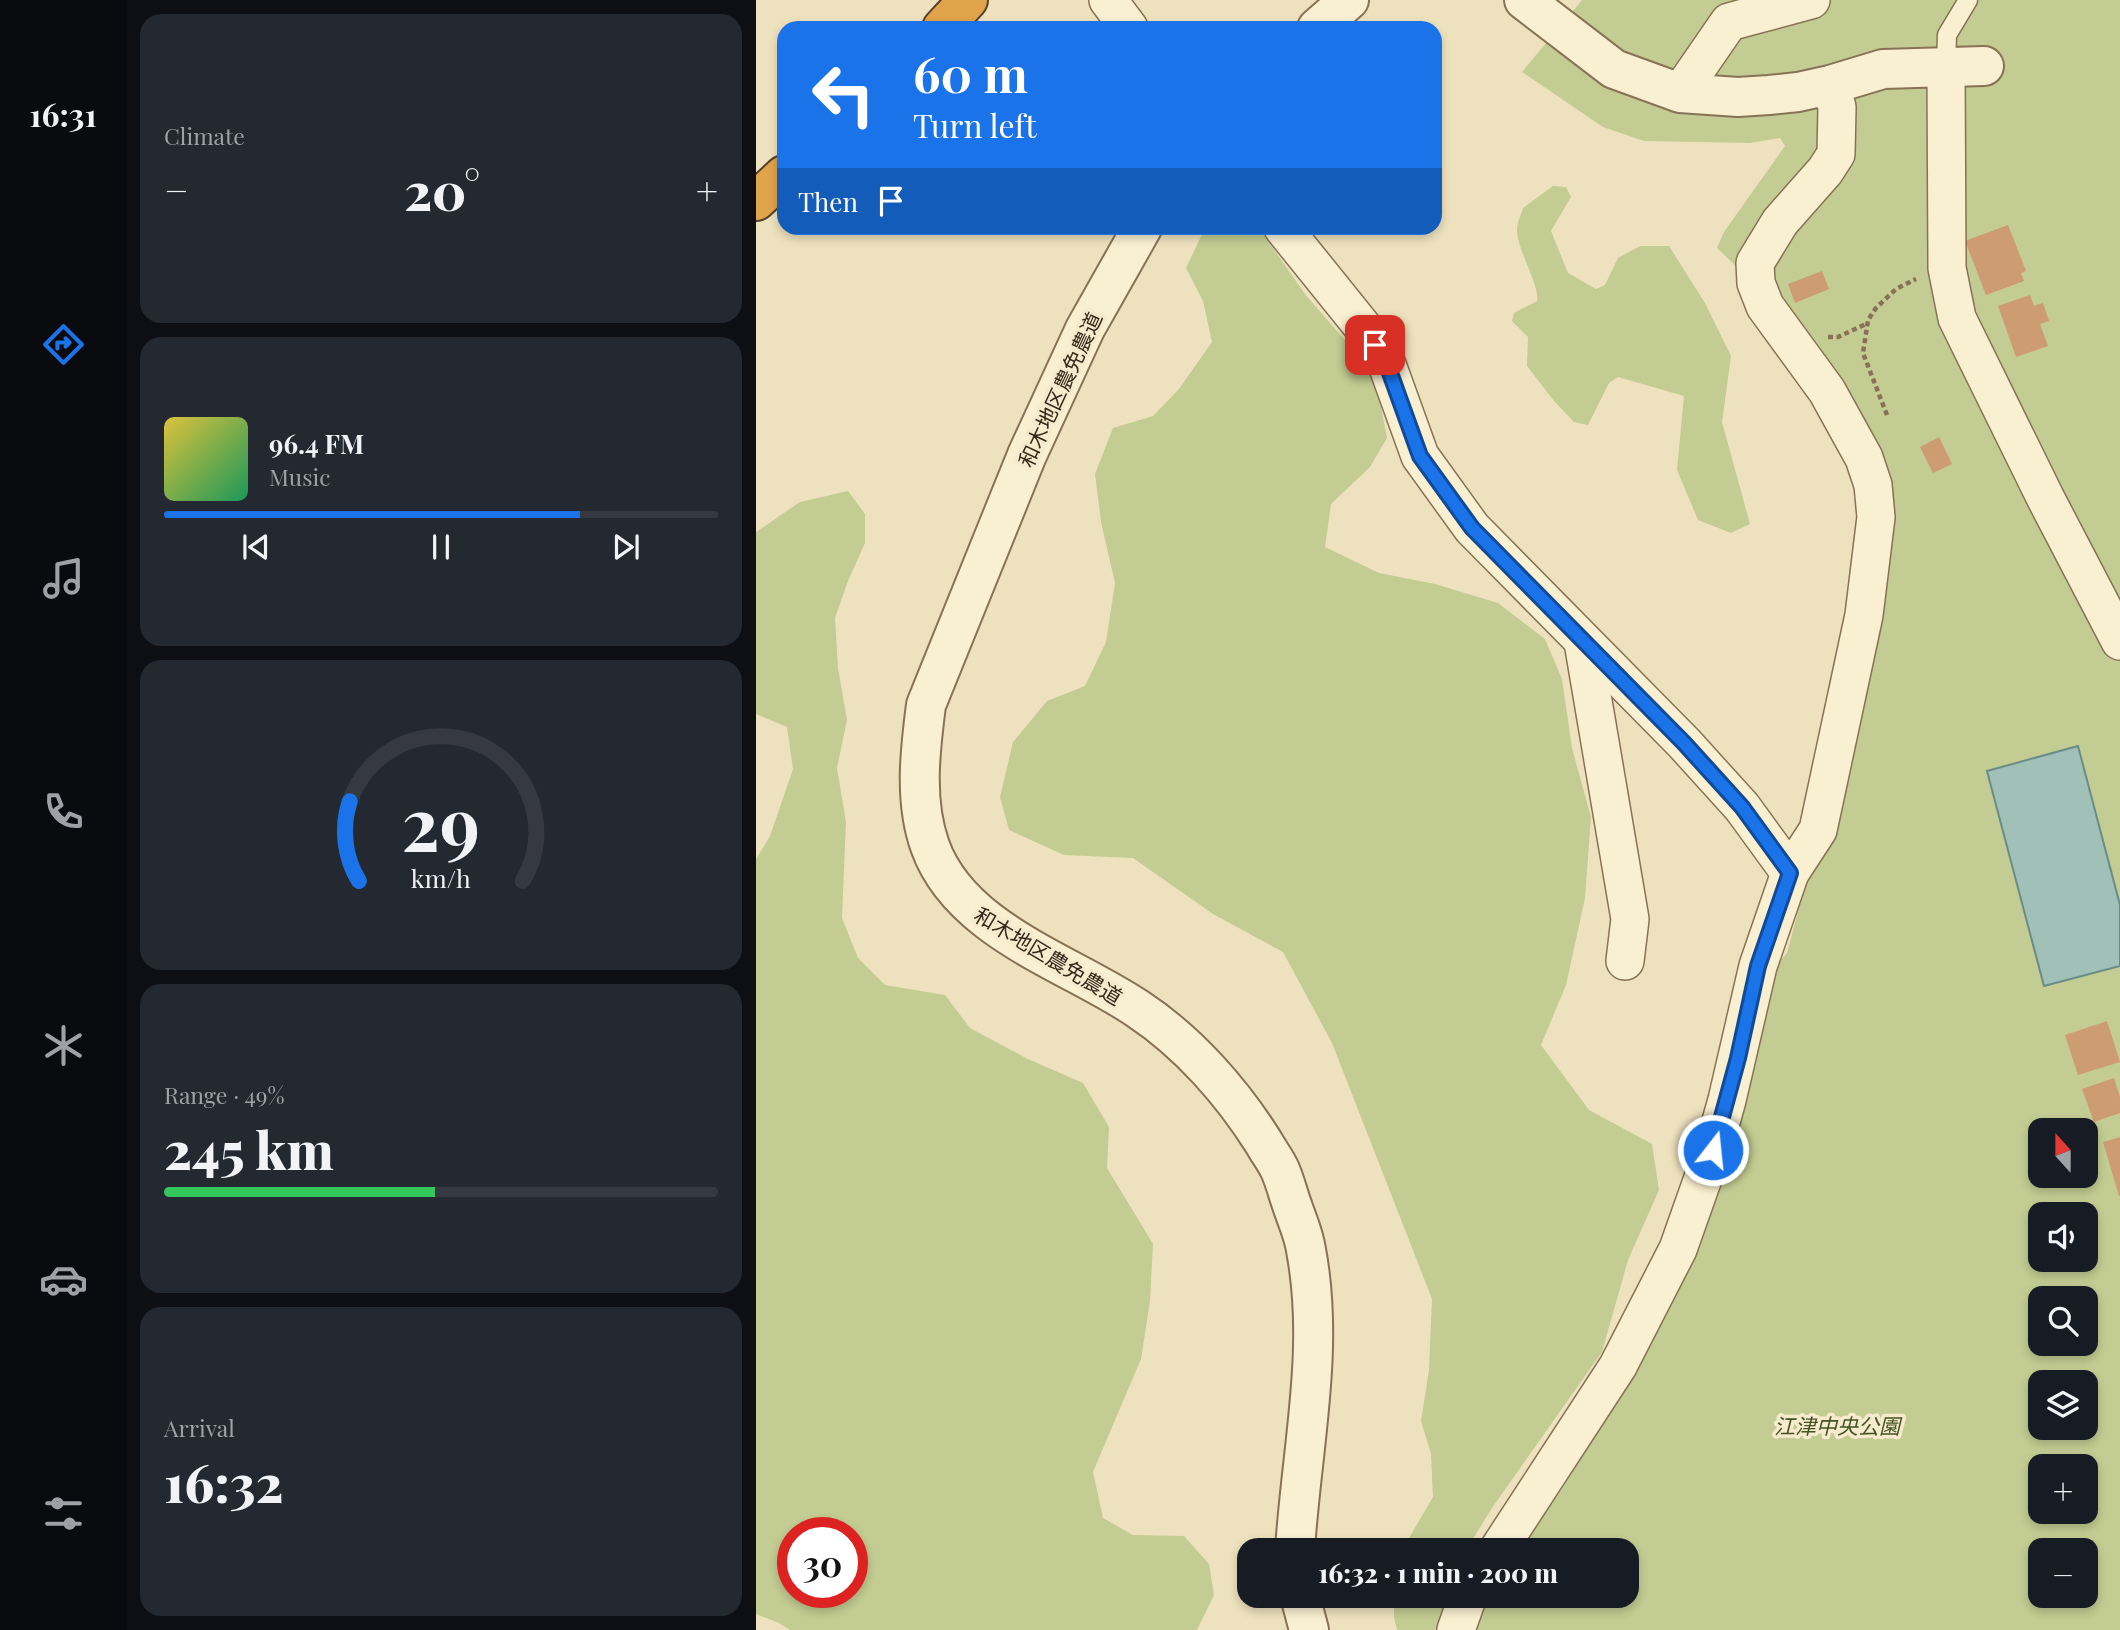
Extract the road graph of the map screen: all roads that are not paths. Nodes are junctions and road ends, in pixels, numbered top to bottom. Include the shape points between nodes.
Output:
1 (968, 0) edge
2 (1108, 0) edge
3 (1349, 0) edge
4 (1524, 0) edge
5 (1811, 0) edge
6 (1968, 0) edge
7 (948, 21) edge
8 (1124, 21) edge
9 (1325, 21) edge
10 (1984, 66) dead end
11 (1946, 67) junction
12 (1830, 85) junction
13 (1680, 93) junction
14 (777, 182) edge
15 (756, 201) edge
16 (1138, 235) edge
17 (1289, 235) edge
18 (2120, 641) edge
19 (1583, 642) junction
20 (1790, 873) junction
21 (1625, 961) dead end
22 (1296, 1538) edge
23 (1506, 1538) edge
24 (1303, 1608) edge
25 (1464, 1608) edge
26 (1309, 1630) edge
27 (1456, 1630) edge

1 - 7 highway
2 - 8 street
3 - 9 street
4 - 13 street via 1614,69
5 - 13 street via 1730,22
6 - 11 lane via 1947,35
10 - 11 street
11 - 12 street via 1883,69
11 - 18 street via 1947,268 1957,318
12 - 13 street via 1738,97
12 - 20 street via 1837,107 1836,154 1780,222 1755,264 1756,283 1765,306 1827,391 1864,458 1876,517 1864,615 1818,830
14 - 15 highway
16 - 22 street, 和木地区農免農道 via 1085,329 1027,455 926,705 921,741 922,814 931,848 967,904 995,927 1138,1009 1164,1029 1240,1108 1280,1169 1306,1247 1312,1285 1310,1405
17 - 19 street via 1385,359 1420,456 1441,487 1472,528
19 - 20 street via 1742,807
19 - 21 street via 1630,919
20 - 23 street via 1758,966 1713,1150 1678,1249 1618,1366
24 - 26 street
25 - 27 street

